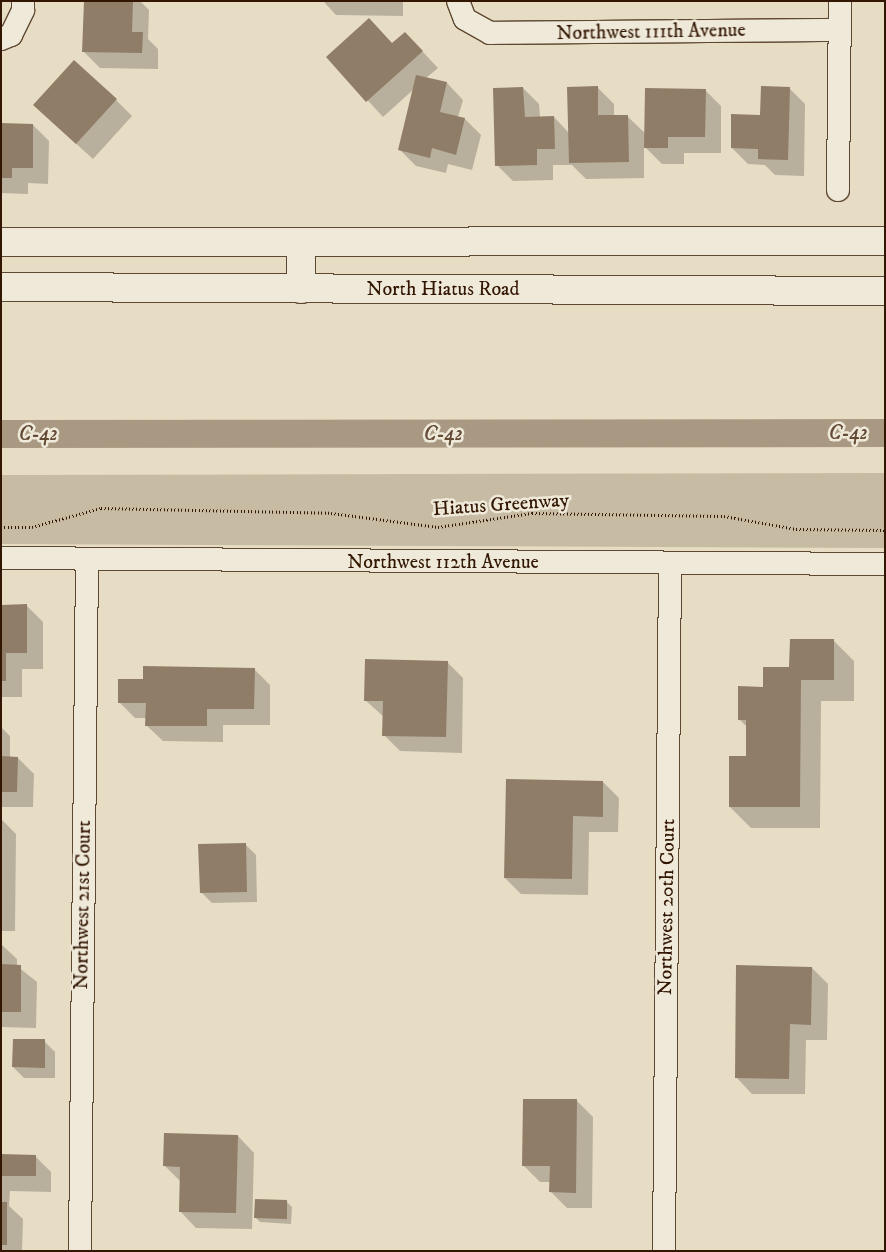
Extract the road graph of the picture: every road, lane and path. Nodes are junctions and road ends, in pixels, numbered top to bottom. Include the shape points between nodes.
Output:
1 (23, 1) edge
2 (840, 1) edge
3 (462, 10) edge
4 (840, 30) junction
5 (6, 37) edge
6 (838, 190) dead end
7 (885, 241) edge
8 (1, 242) edge
9 (301, 243) junction
10 (1, 287) edge
11 (301, 289) junction
12 (885, 291) edge
13 (1, 527) edge
14 (885, 530) edge
15 (1, 558) edge
16 (87, 560) junction
17 (670, 564) junction
18 (885, 564) edge
19 (80, 1251) edge
20 (664, 1251) edge

1 - 5 street via 23,10
2 - 4 street
3 - 4 street, Northwest 111th Avenue via 490,34
4 - 6 street
7 - 9 main road
8 - 9 main road
9 - 11 main road
10 - 11 main road, North Hiatus Road
11 - 12 main road, North Hiatus Road
13 - 14 path, Hiatus Greenway via 32,527 101,508 331,513 438,527 532,513 724,516 796,530
15 - 16 street, Northwest 112th Avenue
16 - 17 street, Northwest 112th Avenue
16 - 19 street, Northwest 21st Court
17 - 18 street, Northwest 112th Avenue
17 - 20 street, Northwest 20th Court

